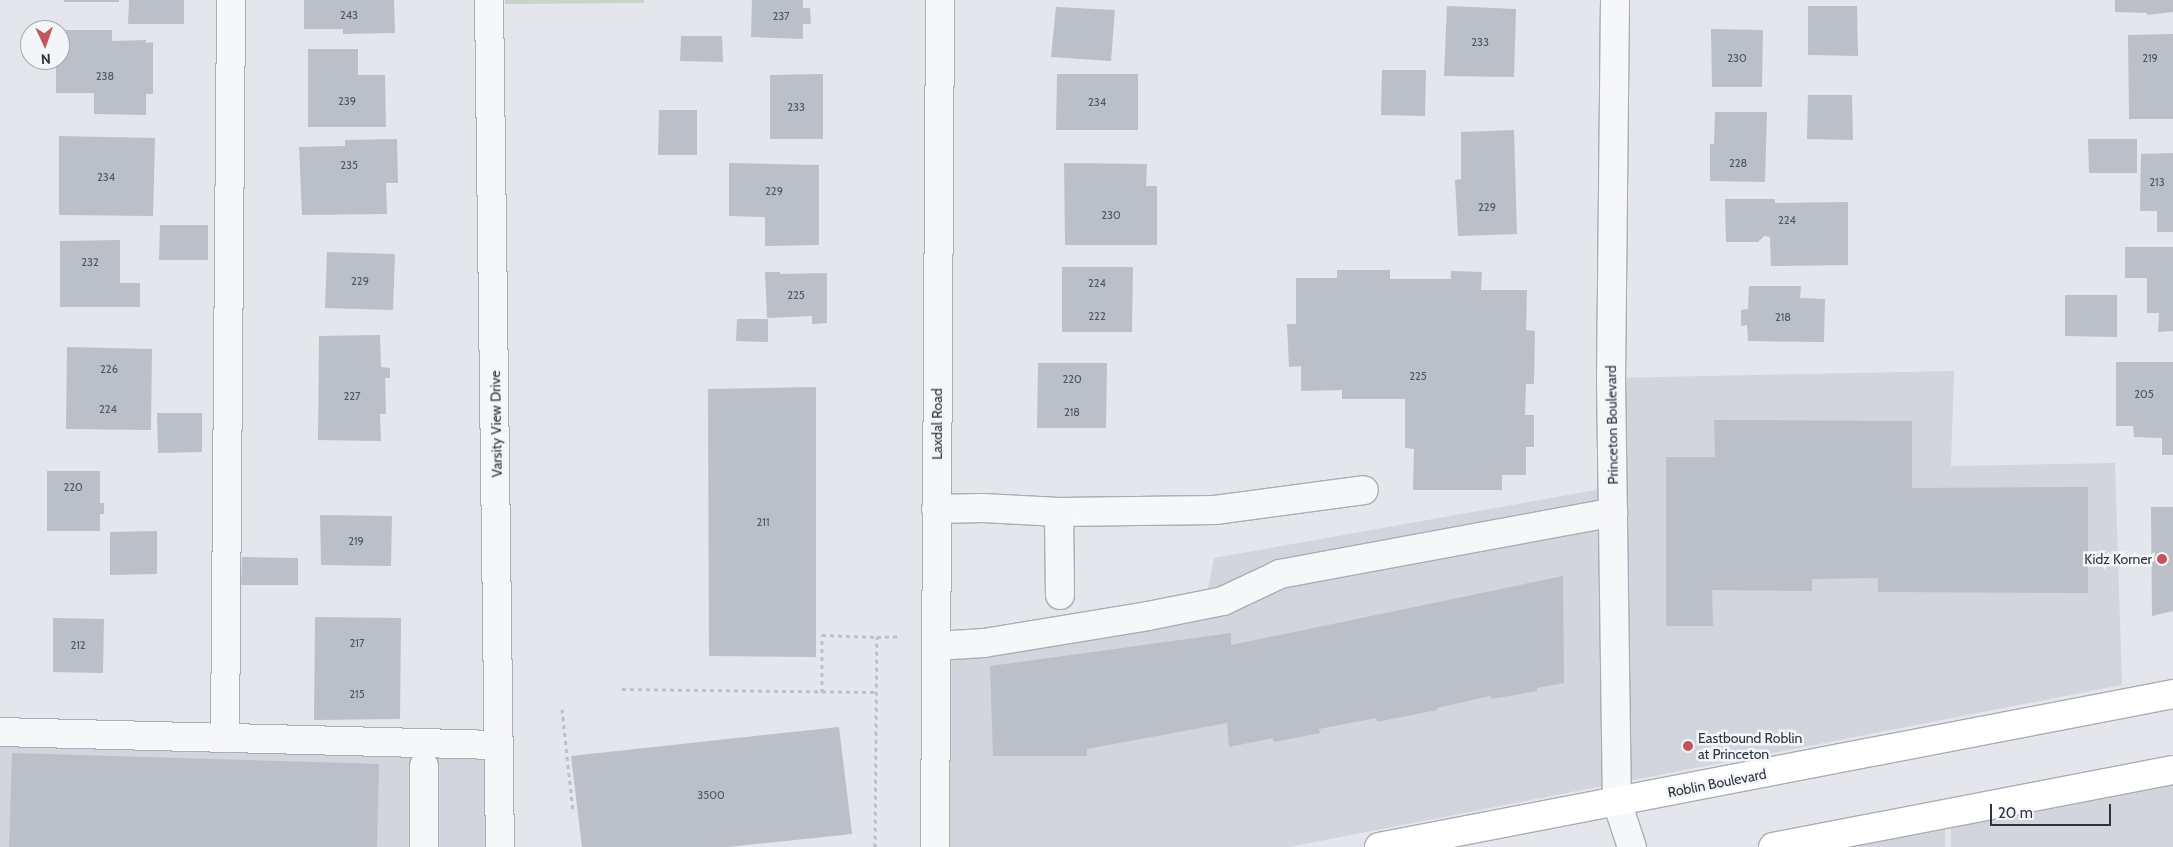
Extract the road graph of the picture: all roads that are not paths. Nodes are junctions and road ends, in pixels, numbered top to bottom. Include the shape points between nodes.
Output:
1 (232, 0) edge
2 (489, 0) edge
3 (940, 0) edge
4 (1615, 0) edge
5 (1364, 490) dead end
6 (936, 509) junction
7 (1060, 512) junction
8 (1613, 512) junction
9 (1060, 595) dead end
10 (936, 640) junction
11 (2173, 694) edge
12 (0, 732) edge
13 (225, 738) junction
14 (499, 745) junction
15 (424, 766) dead end
16 (2173, 770) edge
17 (1617, 802) junction
18 (424, 847) edge
19 (500, 847) edge
20 (935, 847) edge
21 (1379, 847) edge
22 (1632, 847) edge
23 (1773, 847) edge

1 - 13 street
2 - 14 street, Varsity View Drive
3 - 6 street, Laxdal Road
4 - 8 street, Princeton Boulevard via 1611,378
5 - 7 street via 1215,510
6 - 7 street
6 - 10 street, Laxdal Road
7 - 9 street
8 - 10 street via 1280,574 1224,601 1157,614 984,643
8 - 17 street, Princeton Boulevard
10 - 20 street, Laxdal Road
11 - 17 main road, Roblin Boulevard
12 - 13 street
13 - 14 street
14 - 19 street, Varsity View Drive
15 - 18 street
16 - 23 main road
17 - 21 main road, Roblin Boulevard
17 - 22 street, Princeton Boulevard

